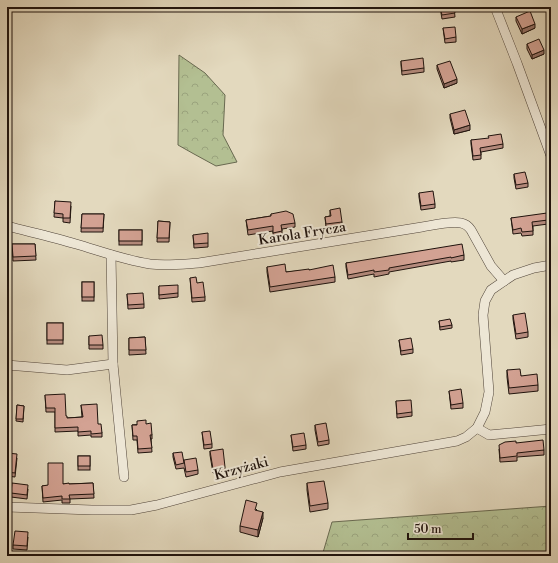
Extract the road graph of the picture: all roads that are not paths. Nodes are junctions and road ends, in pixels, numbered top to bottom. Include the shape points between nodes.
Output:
1 (495, 7) edge
2 (551, 156) edge
3 (7, 226) edge
4 (111, 255) junction
5 (551, 265) edge
6 (504, 281) junction
7 (113, 364) junction
8 (7, 365) edge
9 (477, 428) junction
10 (551, 429) edge
11 (124, 477) dead end
12 (7, 507) edge

1 - 2 street
3 - 4 street, Karola Frycza
4 - 6 street, Karola Frycza via 151,264 199,263 447,223 462,223 468,226 491,266
4 - 7 street
5 - 6 street via 512,275
6 - 9 street via 491,290 483,315 489,392 485,412
7 - 8 street via 67,370
7 - 11 street
9 - 10 street via 489,435
9 - 12 street, Krzyżaki via 457,441 280,472 131,510

